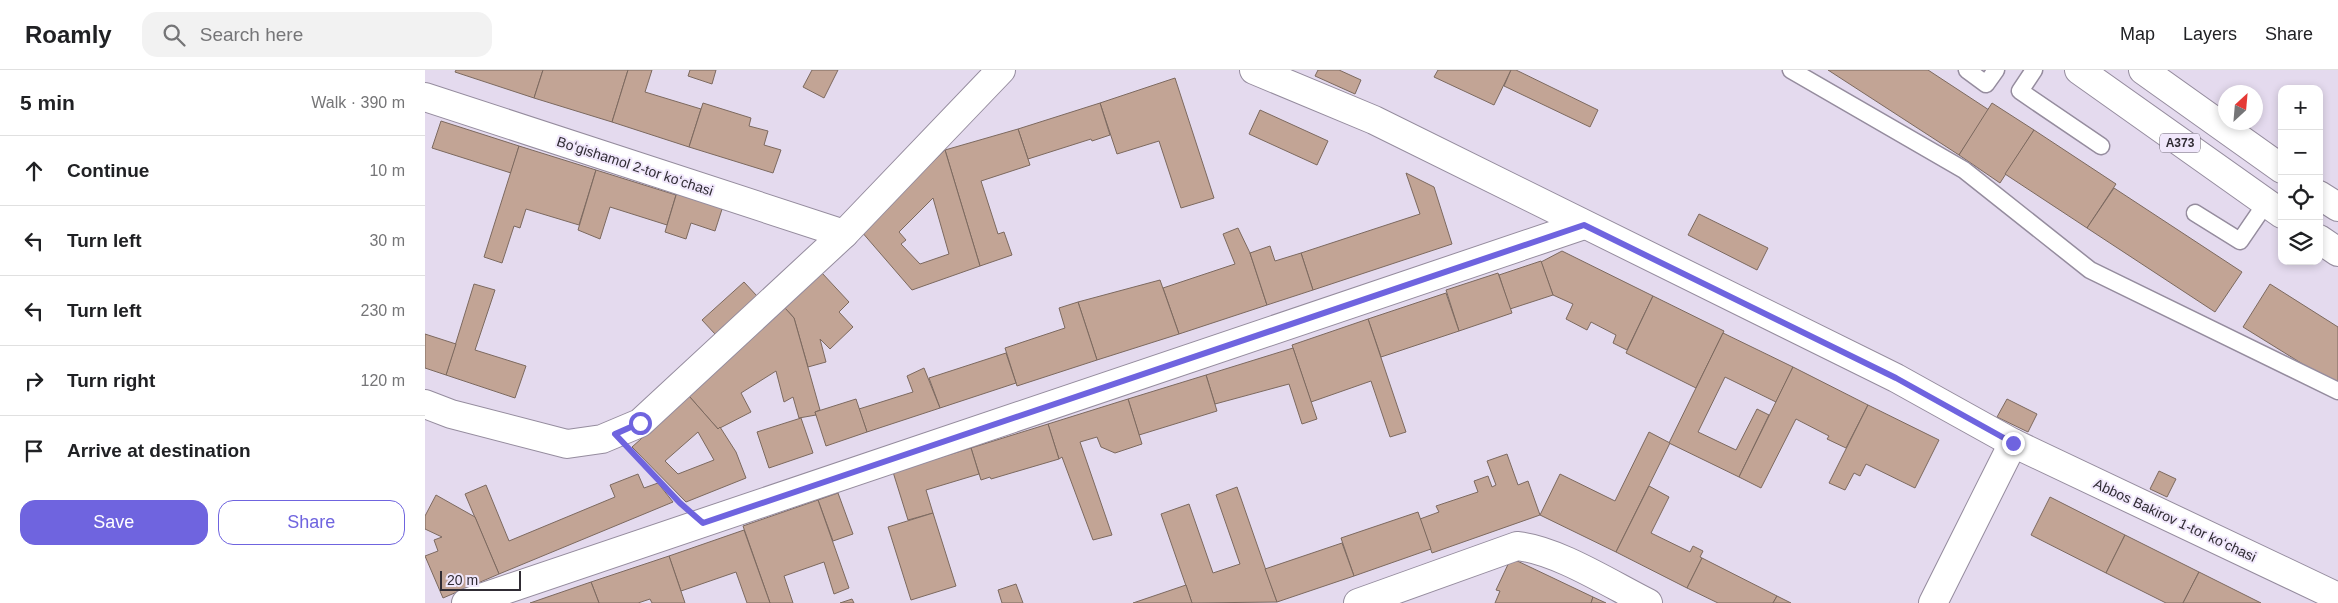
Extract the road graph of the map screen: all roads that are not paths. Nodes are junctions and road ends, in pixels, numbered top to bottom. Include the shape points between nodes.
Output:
1 (1001, 70) edge
2 (1254, 70) edge
3 (1791, 70) edge
4 (1967, 70) edge
5 (1996, 70) edge
6 (2034, 70) edge
7 (2079, 70) edge
8 (2143, 70) edge
9 (425, 97) edge
10 (2101, 146) dead end
11 (2278, 166) edge
12 (2323, 197) edge
13 (2338, 207) edge
14 (2274, 208) edge
15 (2195, 213) dead end
16 (1584, 225) junction
17 (844, 234) junction
18 (2323, 242) edge
19 (2338, 252) edge
20 (2338, 391) edge
21 (425, 404) edge
22 (2013, 443) junction
23 (2338, 597) edge
24 (466, 603) edge
25 (1358, 603) edge
26 (1648, 603) edge
27 (1933, 603) edge

1 - 17 main road
2 - 16 main road, Abbos Bakirov 1-tor koʻchasi via 1374,120
3 - 20 lane via 1964,170 2090,270
4 - 5 lane via 1986,84
6 - 10 lane via 2020,91
7 - 14 main road, A373
8 - 11 main road, A373
9 - 17 main road, Boʻgishamol 2-tor koʻchasi
12 - 13 main road
14 - 15 lane via 2240,241
16 - 22 main road, Abbos Bakirov 1-tor koʻchasi via 1896,378
16 - 24 main road
17 - 21 main road via 640,423 615,434 567,444 451,414
18 - 19 main road
22 - 23 main road, Abbos Bakirov 1-tor koʻchasi
22 - 27 main road
25 - 26 main road via 1517,546 1532,548

